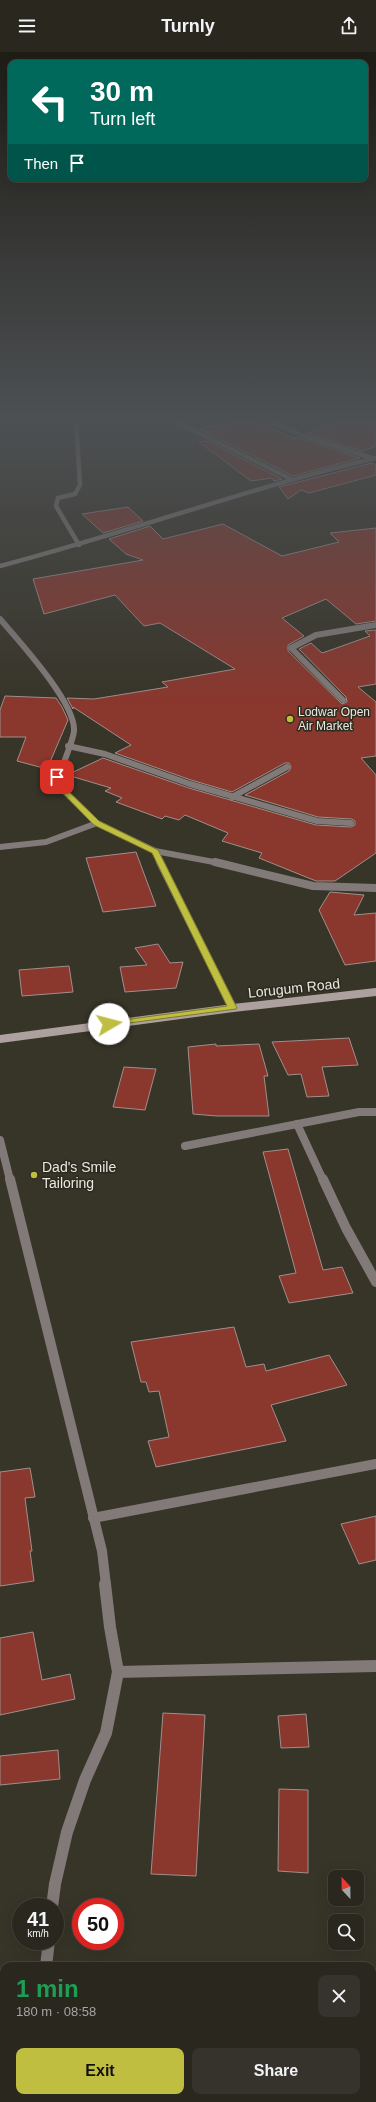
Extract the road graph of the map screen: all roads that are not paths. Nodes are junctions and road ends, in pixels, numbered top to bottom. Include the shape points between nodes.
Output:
1 (61, 515) edge
2 (172, 515) edge
3 (79, 545) junction
4 (0, 566) edge
5 (0, 619) edge
6 (376, 625) edge
7 (343, 700) dead end
8 (68, 746) junction
9 (287, 767) dead end
10 (232, 797) junction
11 (97, 823) junction
12 (350, 823) dead end
13 (0, 847) edge
14 (155, 851) junction
15 (376, 888) edge
16 (376, 992) edge
17 (233, 1008) junction
18 (0, 1039) edge
19 (376, 1112) edge
20 (297, 1124) junction
21 (0, 1140) edge
22 (185, 1146) dead end
23 (376, 1282) edge
24 (376, 1464) edge
25 (94, 1518) junction
26 (376, 1666) edge
27 (118, 1672) junction
28 (53, 1898) edge
29 (48, 1950) edge
30 (46, 1962) edge

1 - 3 street
2 - 3 street
3 - 4 street
5 - 8 street via 57,689 74,730
6 - 7 street via 316,635 291,648
8 - 10 street via 105,754
8 - 11 street via 56,783
9 - 10 street
10 - 12 street via 317,821
11 - 13 street via 46,842
11 - 14 street
14 - 15 street via 212,861 313,886
14 - 17 street
16 - 17 main road, Lorugum Road
17 - 18 main road, Lorugum Road
19 - 20 street via 359,1112
20 - 22 street
20 - 23 street via 346,1228
21 - 25 street
24 - 25 street
25 - 27 street via 102,1551 110,1627
26 - 27 street
27 - 28 street via 106,1733 85,1780 67,1832
29 - 30 street

